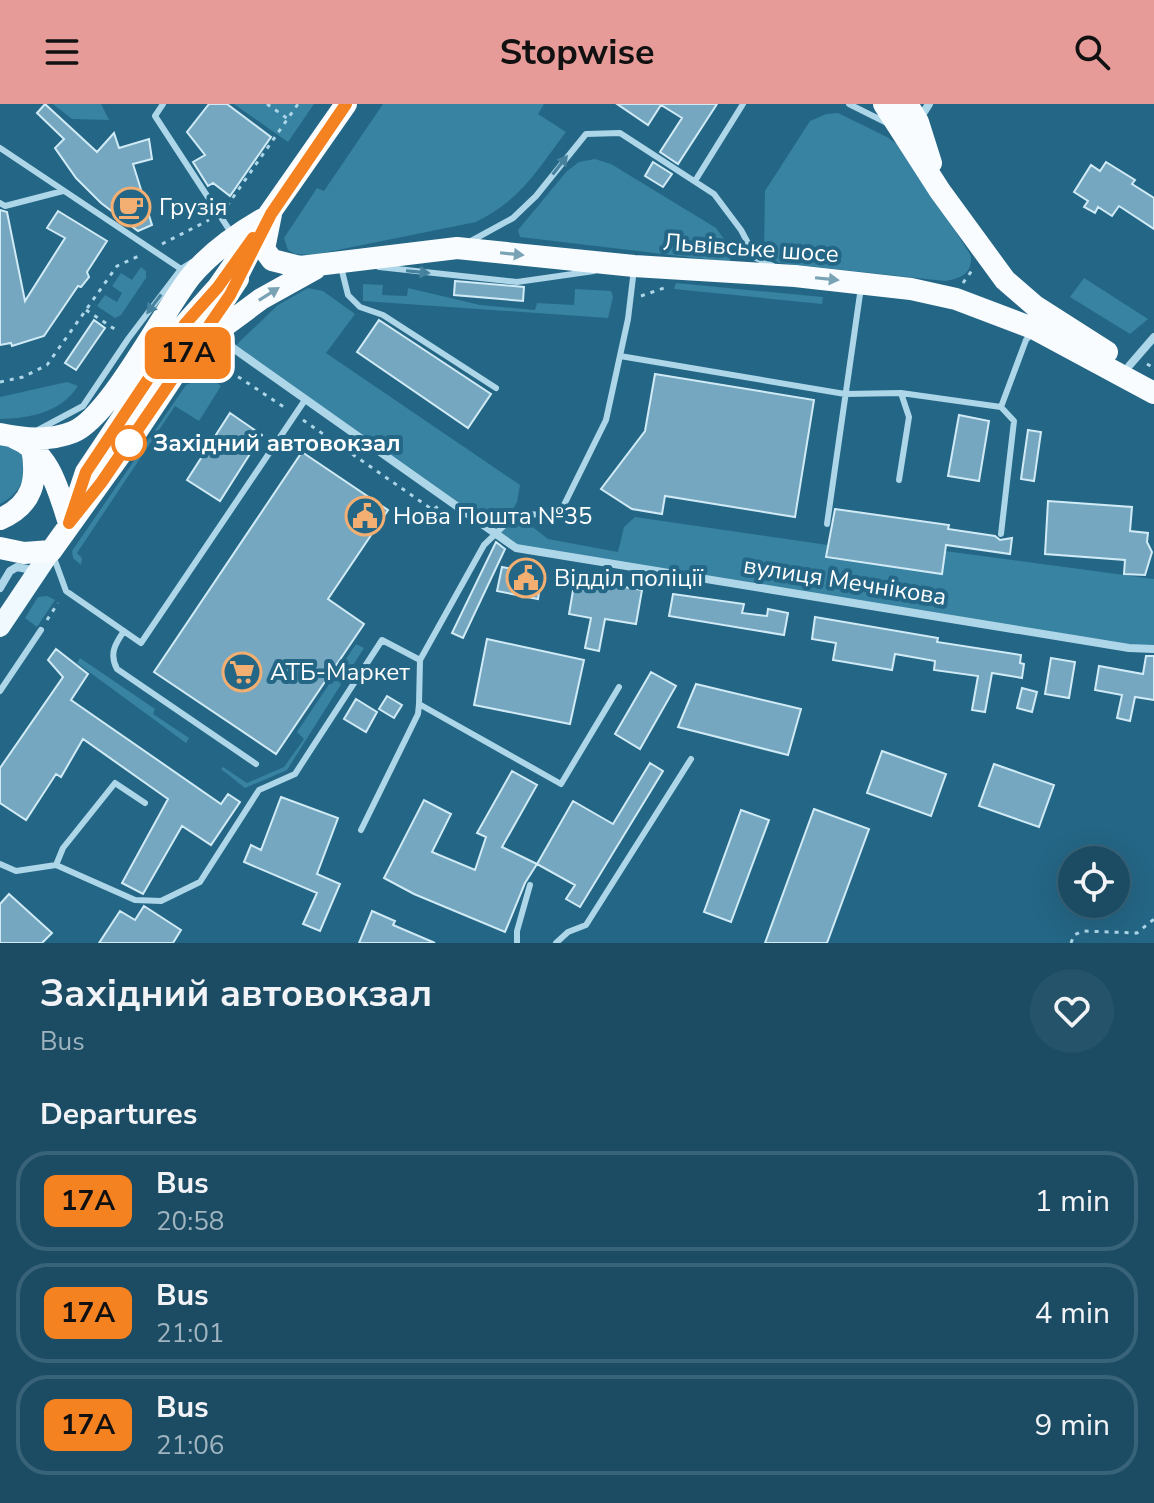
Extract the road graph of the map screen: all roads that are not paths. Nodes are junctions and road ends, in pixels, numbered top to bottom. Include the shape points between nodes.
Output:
1 (163, 104) edge
2 (346, 104) edge
3 (743, 104) edge
4 (849, 104) edge
5 (884, 104) edge
6 (916, 114) edge
7 (0, 148) edge
8 (695, 181) junction
9 (63, 191) junction
10 (0, 203) edge
11 (271, 214) junction
12 (233, 236) junction
13 (457, 248) junction
14 (332, 264) junction
15 (634, 266) junction
16 (181, 269) junction
17 (795, 276) junction
18 (861, 283) junction
19 (219, 329) junction
20 (1035, 329) junction
21 (1154, 337) edge
22 (620, 356) junction
23 (184, 358) junction
24 (1132, 361) junction
25 (496, 388) dead end
26 (1154, 391) edge
27 (901, 393) junction
28 (845, 394) junction
29 (305, 400) junction
30 (1001, 407) junction
31 (14, 440) edge
32 (899, 480) dead end
33 (0, 519) edge
34 (69, 523) junction
35 (827, 524) dead end
36 (1001, 534) dead end
37 (497, 535) junction
38 (0, 548) edge
39 (51, 551) junction
40 (38, 572) junction
41 (0, 588) edge
42 (0, 627) edge
43 (41, 630) road end
44 (124, 631) junction
45 (1154, 649) edge
46 (420, 660) junction
47 (619, 687) dead end
48 (0, 691) edge
49 (419, 704) junction
50 (691, 759) dead end
51 (256, 764) dead end
52 (145, 803) dead end
53 (361, 830) dead end
54 (0, 864) edge
55 (56, 865) junction
56 (530, 885) dead end
57 (517, 943) edge
58 (556, 943) edge

1 - 12 lane via 155,116
2 - 11 highway
3 - 8 lane
4 - 6 lane
5 - 6 highway
6 - 24 highway via 940,191 1005,280 1035,306
7 - 9 lane
13 -> 8 lane via 513,218 586,134 620,133
8 - 17 lane via 714,194 756,258
9 - 10 lane
9 - 16 lane
11 - 12 highway
11 - 14 highway via 264,249 272,260 300,267
11 - 23 highway via 230,295
11 - 34 highway via 185,324 86,472
12 - 16 lane
12 - 31 highway via 192,275 97,415 72,432
13 - 14 highway, Львівське шосе
13 -> 15 highway, Львівське шосе
14 -> 15 lane via 517,282
19 -> 14 highway via 292,279
14 - 25 lane via 360,307 383,315
15 - 17 highway, Львівське шосе
15 - 22 lane
16 -> 31 lane via 83,406
17 -> 18 highway, Львівське шосе
18 - 20 highway, Львівське шосе via 956,299
18 - 28 lane
19 - 23 highway
19 - 29 street, вулиця Мечнікова via 233,348
20 - 26 highway, Львівське шосе
20 - 30 lane
21 - 24 street
22 - 28 lane
22 - 37 lane via 606,420 559,515 516,514
23 - 34 highway
24 - 26 highway
27 - 28 lane
27 - 30 lane
27 - 32 lane via 909,417
28 - 35 lane
29 - 37 street, вулиця Мечнікова
29 - 44 lane via 141,643
30 - 36 lane via 1014,421
31 - 33 highway via 35,480 15,512
31 - 34 highway via 51,473
34 - 39 highway
37 - 45 street, вулиця Мечнікова via 516,548
37 - 46 lane via 484,545
38 - 39 highway
39 - 40 main road
39 - 44 lane via 66,591
40 - 41 street via 17,567
40 - 42 main road
43 - 48 lane
44 - 51 lane via 113,650 117,669
46 - 49 lane
46 - 55 lane via 382,640 295,774 259,790 200,882 161,901 135,900
47 - 49 lane via 561,784
49 - 53 lane
50 - 58 lane via 586,925
52 - 55 lane via 115,783 63,848
54 - 55 lane via 16,871
56 - 57 lane

